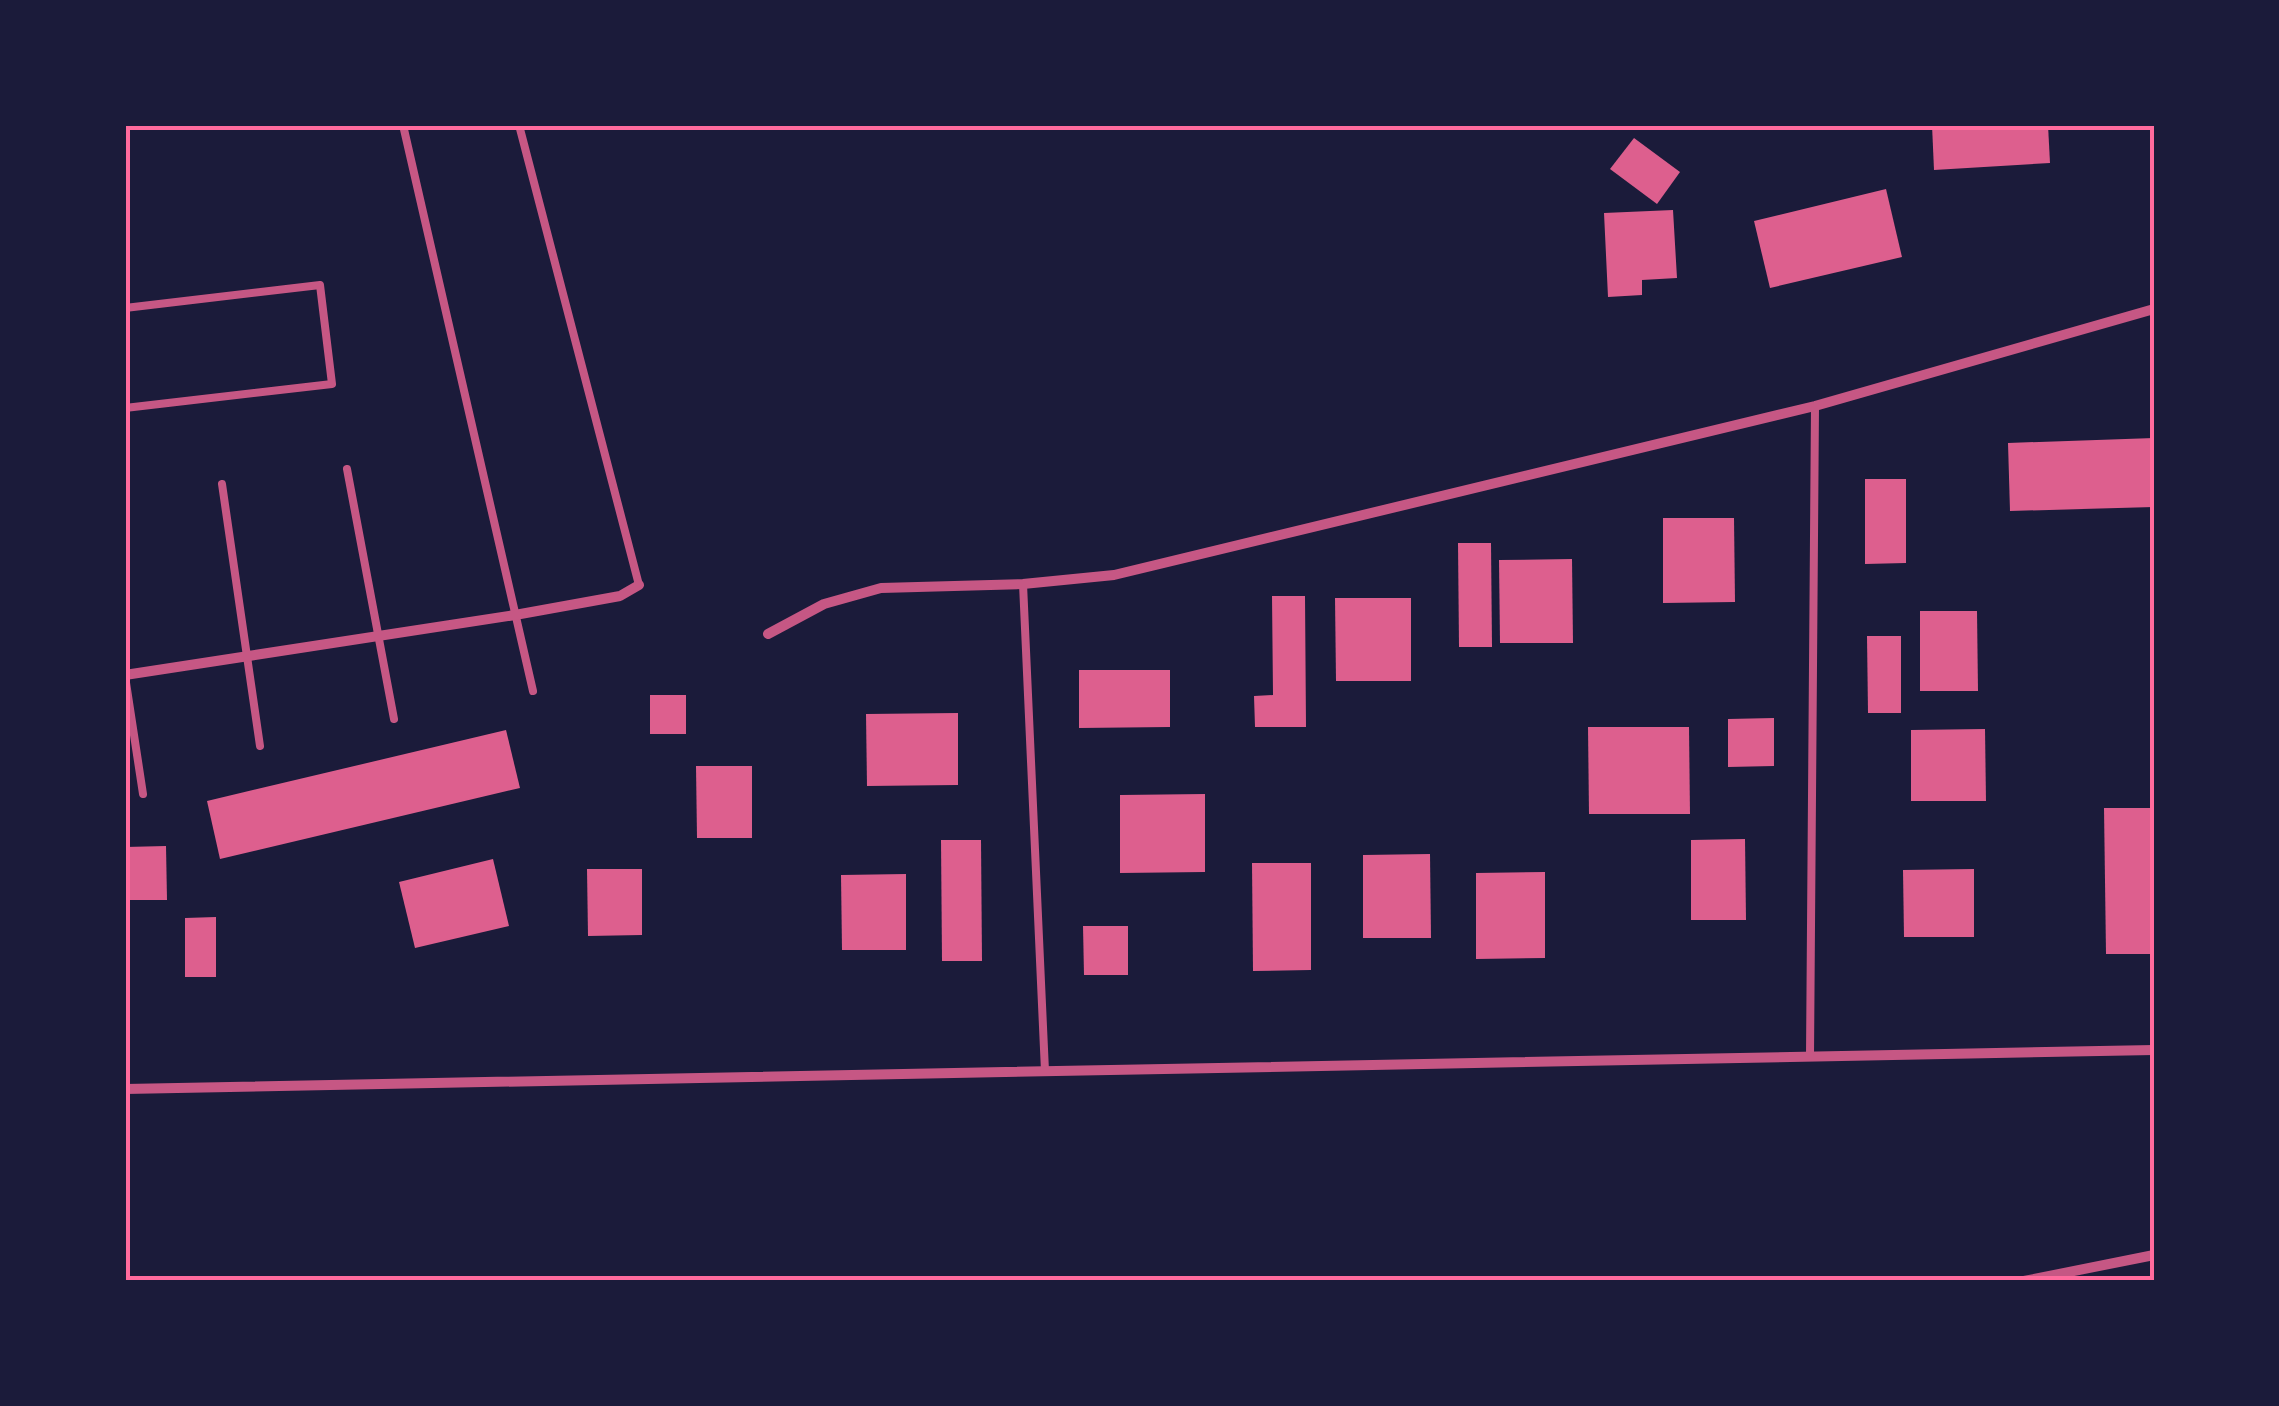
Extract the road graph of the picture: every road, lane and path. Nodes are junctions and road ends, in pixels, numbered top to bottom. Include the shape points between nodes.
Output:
1 (403, 125) edge
2 (519, 125) edge
3 (125, 308) edge
4 (2154, 309) edge
5 (1815, 406) junction
6 (125, 408) edge
7 (348, 469) dead end
8 (222, 484) dead end
9 (1023, 584) junction
10 (639, 585) joint
11 (515, 615) junction
12 (768, 634) dead end
13 (378, 636) junction
14 (247, 656) junction
15 (125, 675) edge
16 (532, 690) dead end
17 (394, 719) dead end
18 (260, 746) dead end
19 (142, 794) dead end
20 (2154, 1050) edge
21 (1810, 1056) junction
22 (1046, 1071) junction
23 (125, 1089) edge
24 (2154, 1255) edge
25 (2024, 1281) edge

1 - 11 lane
2 - 10 lane
3 - 6 lane via 320,285 332,384
4 - 5 street
5 - 9 street via 1114,575
5 - 21 lane
7 - 13 lane
8 - 14 lane
9 - 12 street via 881,588 824,604
9 - 22 lane
10 - 11 street via 620,596
11 - 13 street
11 - 16 lane
13 - 14 street
13 - 17 lane
14 - 15 street
14 - 18 lane
15 - 19 lane
20 - 21 street
21 - 22 street
22 - 23 street
24 - 25 street

